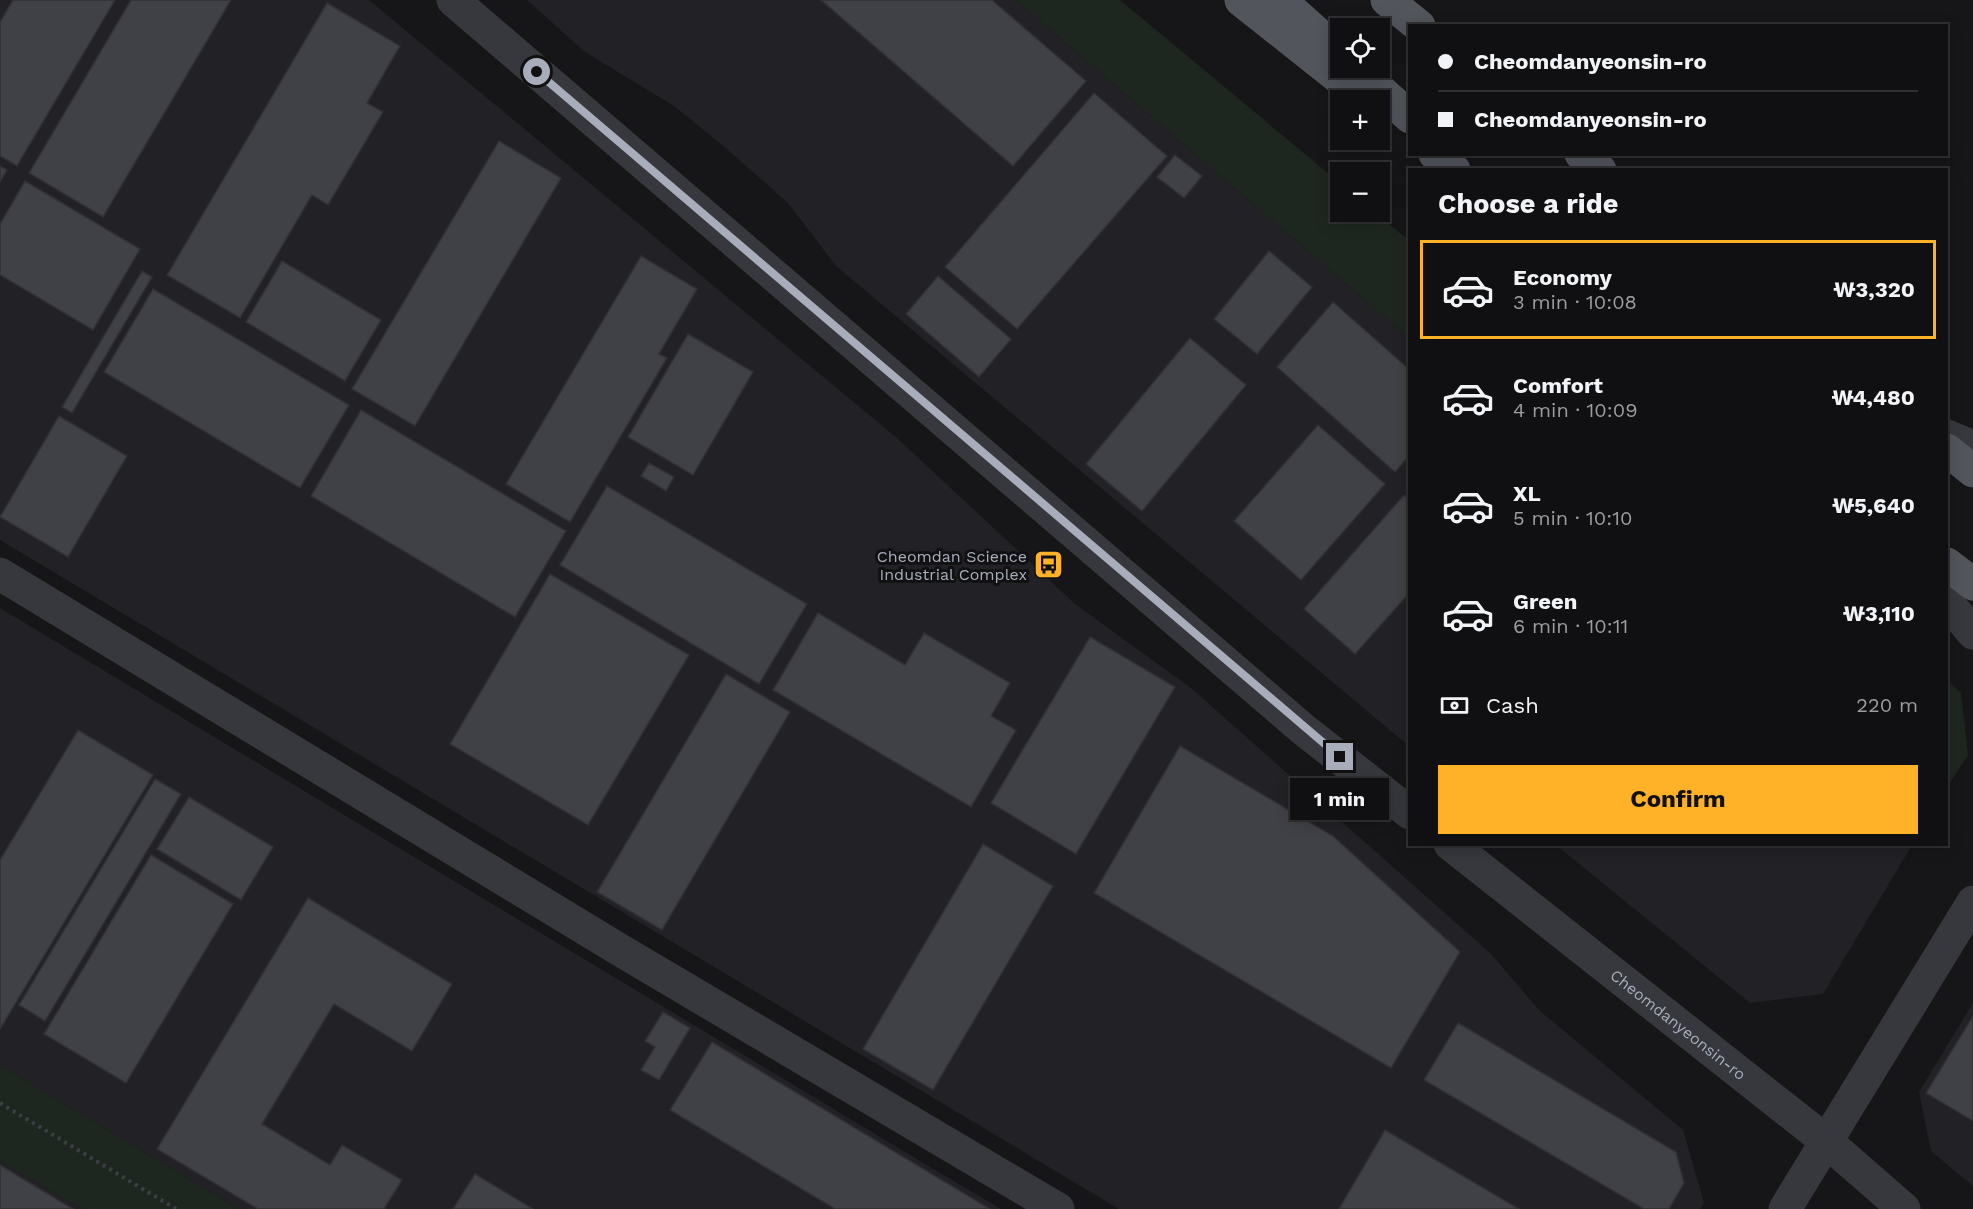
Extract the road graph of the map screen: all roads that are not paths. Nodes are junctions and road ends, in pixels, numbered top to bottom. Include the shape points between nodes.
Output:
1 (453, 0) edge
2 (1241, 0) edge
3 (1280, 0) edge
4 (1387, 0) edge
5 (1418, 0) edge
6 (1417, 24) edge
7 (1444, 24) edge
8 (1330, 45) edge
9 (1366, 78) edge
10 (1354, 90) edge
11 (1408, 115) edge
12 (1390, 119) edge
13 (1408, 132) edge
14 (1437, 156) edge
15 (1453, 156) edge
16 (1584, 156) edge
17 (1589, 156) edge
18 (1452, 168) edge
19 (1466, 168) edge
20 (1599, 168) edge
21 (1600, 168) edge
22 (1948, 436) edge
23 (1973, 447) edge
24 (1948, 451) edge
25 (1973, 471) edge
26 (1948, 565) edge
27 (0, 574) edge
28 (1973, 584) edge
29 (1948, 603) edge
30 (1973, 633) edge
31 (1408, 811) edge
32 (1453, 846) edge
33 (1973, 902) edge
34 (1826, 1141) junction
35 (1058, 1209) edge
36 (1785, 1209) edge
37 (1904, 1209) edge

1 - 31 street via 1296,722
2 - 10 main road
3 - 8 main road
4 - 6 main road
5 - 7 main road
9 - 11 main road
12 - 13 main road
14 - 18 main road
15 - 19 main road
16 - 20 main road
17 - 21 main road
22 - 23 street
24 - 25 main road
26 - 28 main road
27 - 35 street via 620,950
29 - 30 street
32 - 34 street, Cheomdanyeonsin-ro
33 - 34 street
34 - 36 street
34 - 37 street, Cheomdanyeonsin-ro

